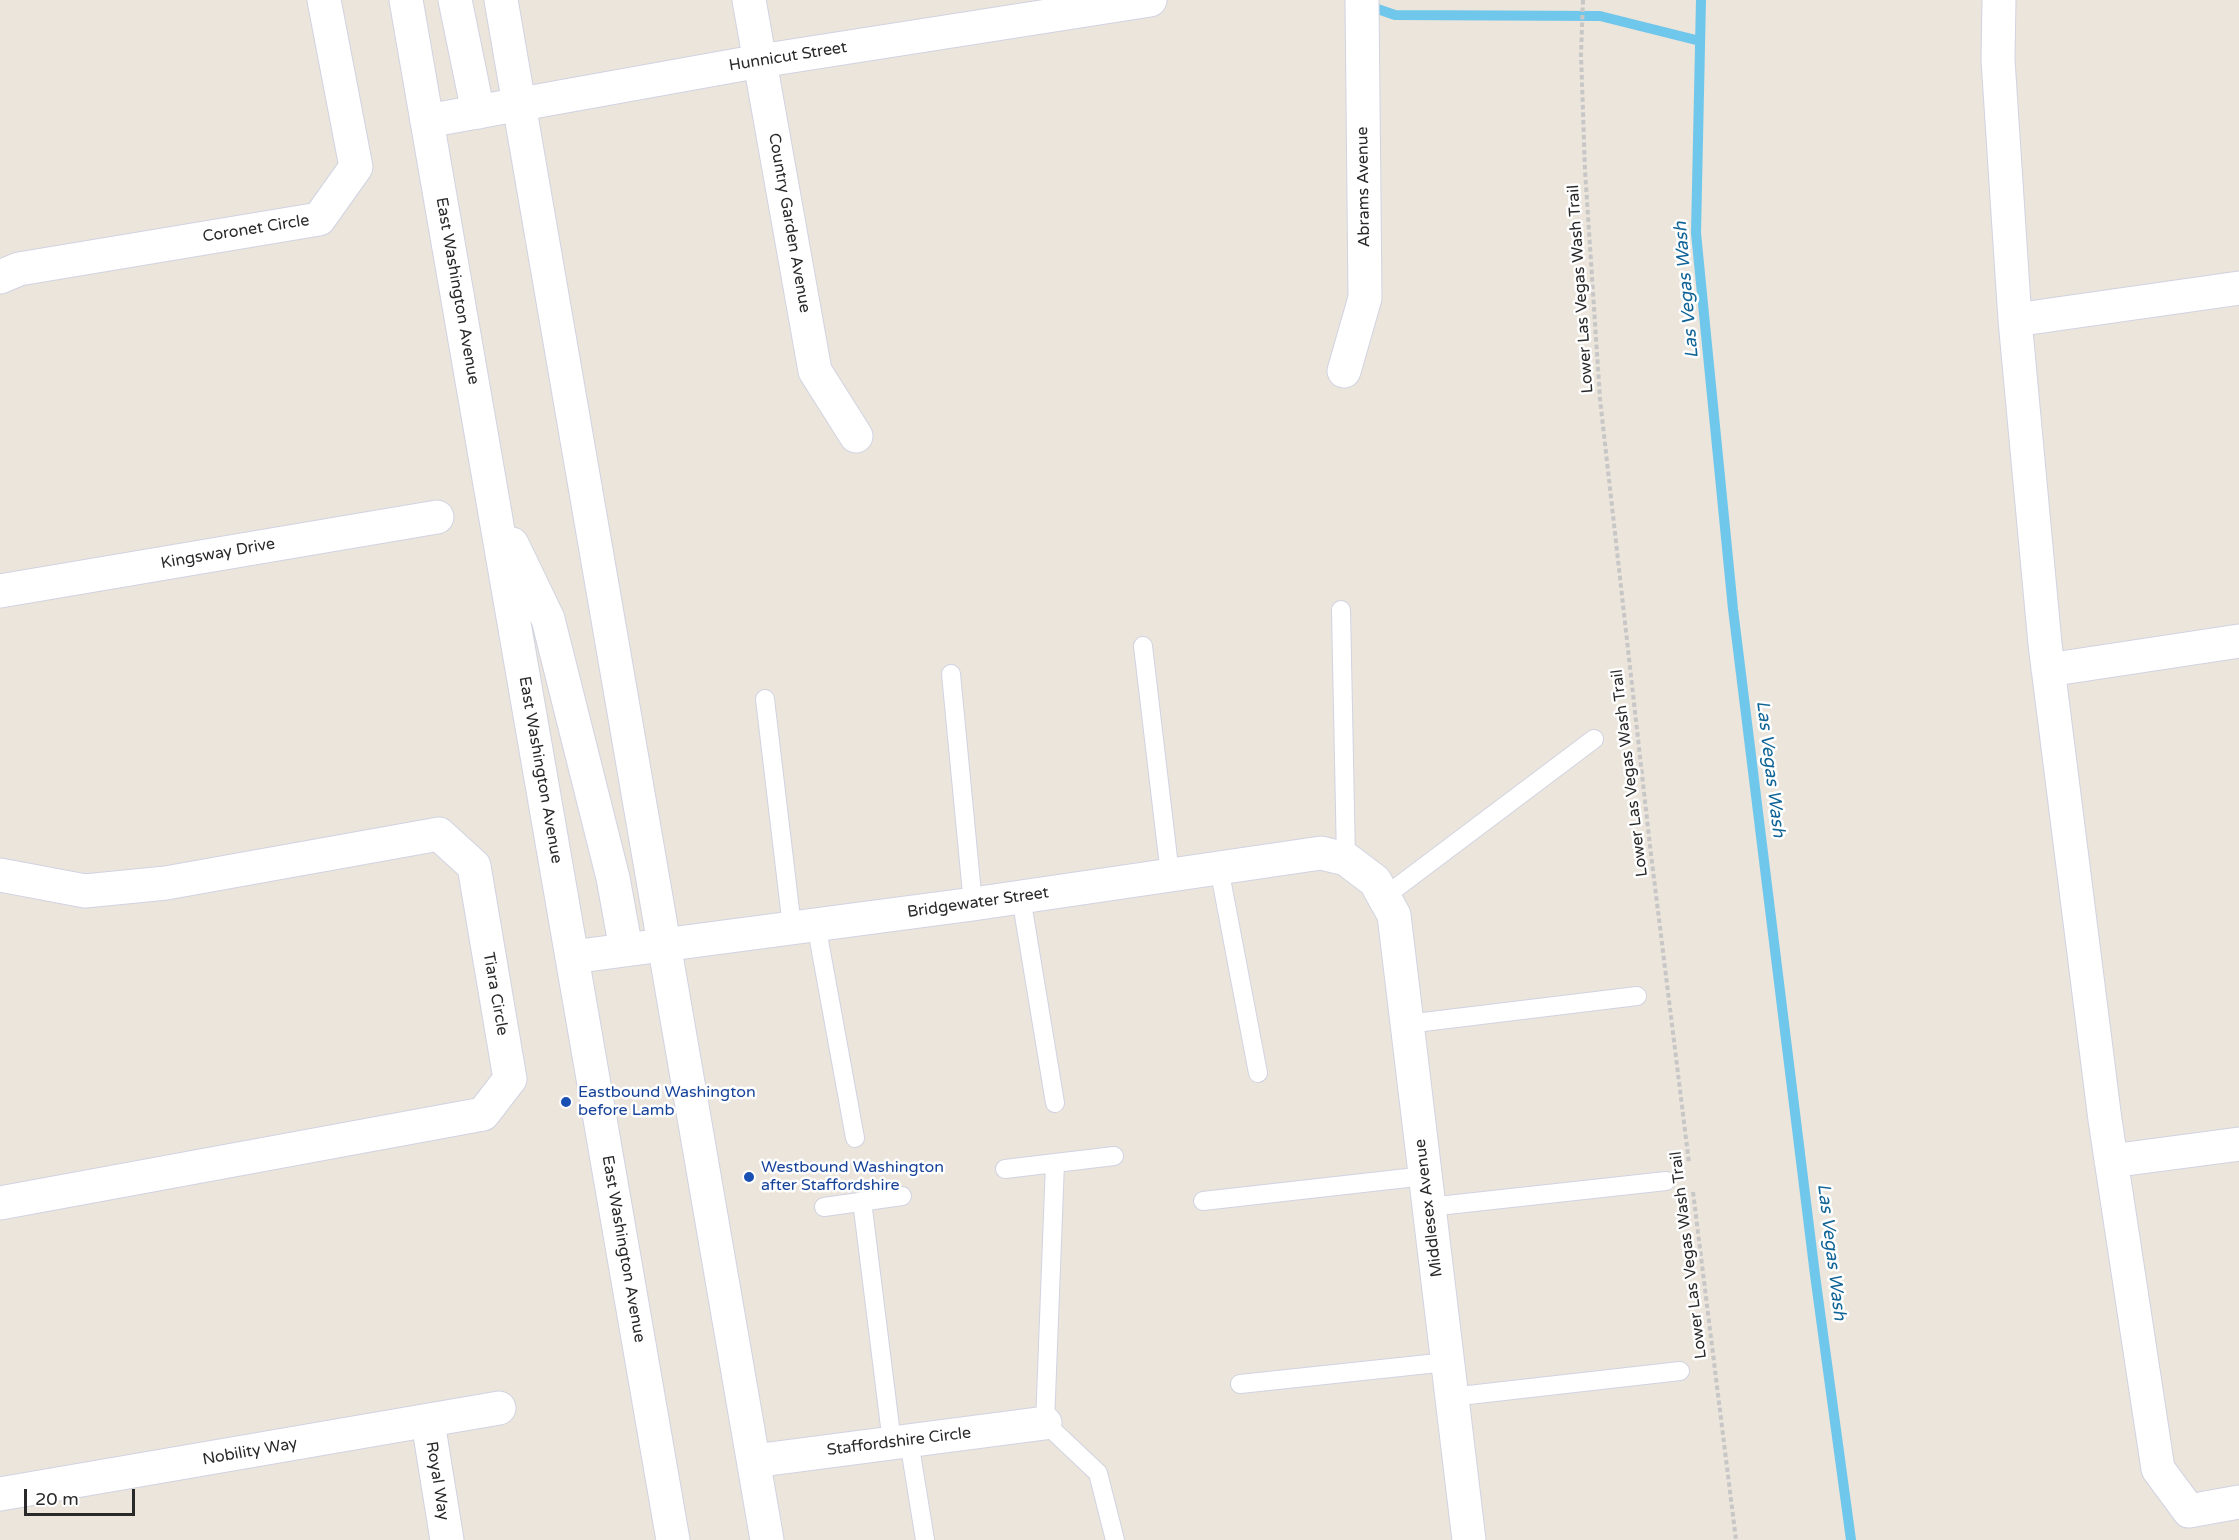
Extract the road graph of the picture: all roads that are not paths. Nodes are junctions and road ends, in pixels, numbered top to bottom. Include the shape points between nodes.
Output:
1 (324, 0) edge
2 (406, 0) edge
3 (455, 0) edge
4 (501, 0) edge
5 (749, 0) edge
6 (1150, 0) edge
7 (1362, 0) edge
8 (1999, 0) edge
9 (760, 61) junction
10 (519, 106) junction
11 (478, 112) junction
12 (427, 121) junction
13 (0, 277) edge
14 (2239, 288) edge
15 (2014, 320) junction
16 (1344, 371) dead end
17 (856, 436) dead end
18 (494, 507) junction
19 (437, 517) dead end
20 (0, 591) edge
21 (1341, 610) dead end
22 (2239, 641) edge
23 (1143, 646) dead end
24 (2048, 670) junction
25 (951, 674) dead end
26 (765, 699) dead end
27 (1594, 739) dead end
28 (1346, 859) junction
29 (1220, 868) junction
30 (0, 875) edge
31 (1170, 875) junction
32 (1380, 889) junction
33 (1021, 897) junction
34 (973, 904) junction
35 (804, 926) junction
36 (664, 944) junction
37 (626, 949) junction
38 (572, 957) junction
39 (1637, 996) dead end
40 (1407, 1023) junction
41 (1258, 1073) dead end
42 (1055, 1103) dead end
43 (855, 1138) dead end
44 (2239, 1144) edge
45 (1114, 1156) dead end
46 (2111, 1161) junction
47 (1055, 1163) junction
48 (1005, 1169) dead end
49 (1666, 1181) dead end
50 (1427, 1191) junction
51 (903, 1196) dead end
52 (862, 1201) junction
53 (1203, 1201) dead end
54 (0, 1203) edge
55 (824, 1207) dead end
56 (1447, 1362) junction
57 (1680, 1371) dead end
58 (1240, 1384) dead end
59 (1451, 1397) junction
60 (499, 1408) dead end
61 (428, 1422) junction
62 (1045, 1423) junction
63 (901, 1442) junction
64 (754, 1461) junction
65 (0, 1494) edge
66 (2239, 1502) edge
67 (674, 1532) edge
68 (447, 1540) edge
69 (767, 1540) edge
70 (925, 1540) edge
71 (1115, 1540) edge
72 (1469, 1540) edge

1 - 13 street, Coronet Circle via 356,166 318,219 19,268
2 - 12 street, East Washington Avenue
3 - 11 street
4 - 10 street
5 - 9 street, Country Garden Avenue
6 - 9 street, Hunnicut Street
7 - 16 street, Abrams Avenue via 1365,298
8 - 15 street via 1998,60
9 - 10 street, Hunnicut Street
9 - 17 street, Country Garden Avenue via 815,370
10 - 11 street, Hunnicut Street
10 - 36 street
11 - 12 street, Hunnicut Street
12 - 18 street, East Washington Avenue
14 - 15 street
15 - 24 street
18 - 37 street via 548,619 613,878
18 - 38 street, East Washington Avenue
19 - 20 street, Kingsway Drive
21 - 28 lane
22 - 24 street
23 - 31 lane
24 - 46 street
25 - 34 lane
26 - 35 lane
27 - 32 lane
28 - 29 street, Bridgewater Street via 1322,853
28 - 32 street, Bridgewater Street
29 - 31 street, Bridgewater Street
29 - 41 lane
30 - 54 street, Tiara Circle via 86,891 165,883 439,834 474,866 510,1079 483,1114
31 - 33 street, Bridgewater Street
32 - 40 street, Middlesex Avenue via 1394,915
33 - 34 street, Bridgewater Street
33 - 42 lane
34 - 35 street, Bridgewater Street
35 - 36 street, Bridgewater Street
35 - 43 lane
36 - 37 street, Bridgewater Street
36 - 64 street
37 - 38 street, Bridgewater Street
38 - 67 street, East Washington Avenue
39 - 40 lane
40 - 50 street, Middlesex Avenue
44 - 46 street
45 - 47 lane
46 - 66 street via 2158,1469 2189,1511
47 - 48 lane
47 - 62 lane
49 - 50 lane
50 - 53 lane
50 - 56 street, Middlesex Avenue
51 - 52 lane
52 - 55 lane
52 - 63 lane
56 - 58 lane
56 - 59 street, Middlesex Avenue
57 - 59 lane
59 - 72 street, Middlesex Avenue
60 - 61 street, Nobility Way
61 - 65 street, Nobility Way
61 - 68 street, Royal Way
62 - 63 street, Staffordshire Circle
62 - 71 lane via 1098,1473
63 - 64 street, Staffordshire Circle
63 - 70 lane
64 - 69 street

